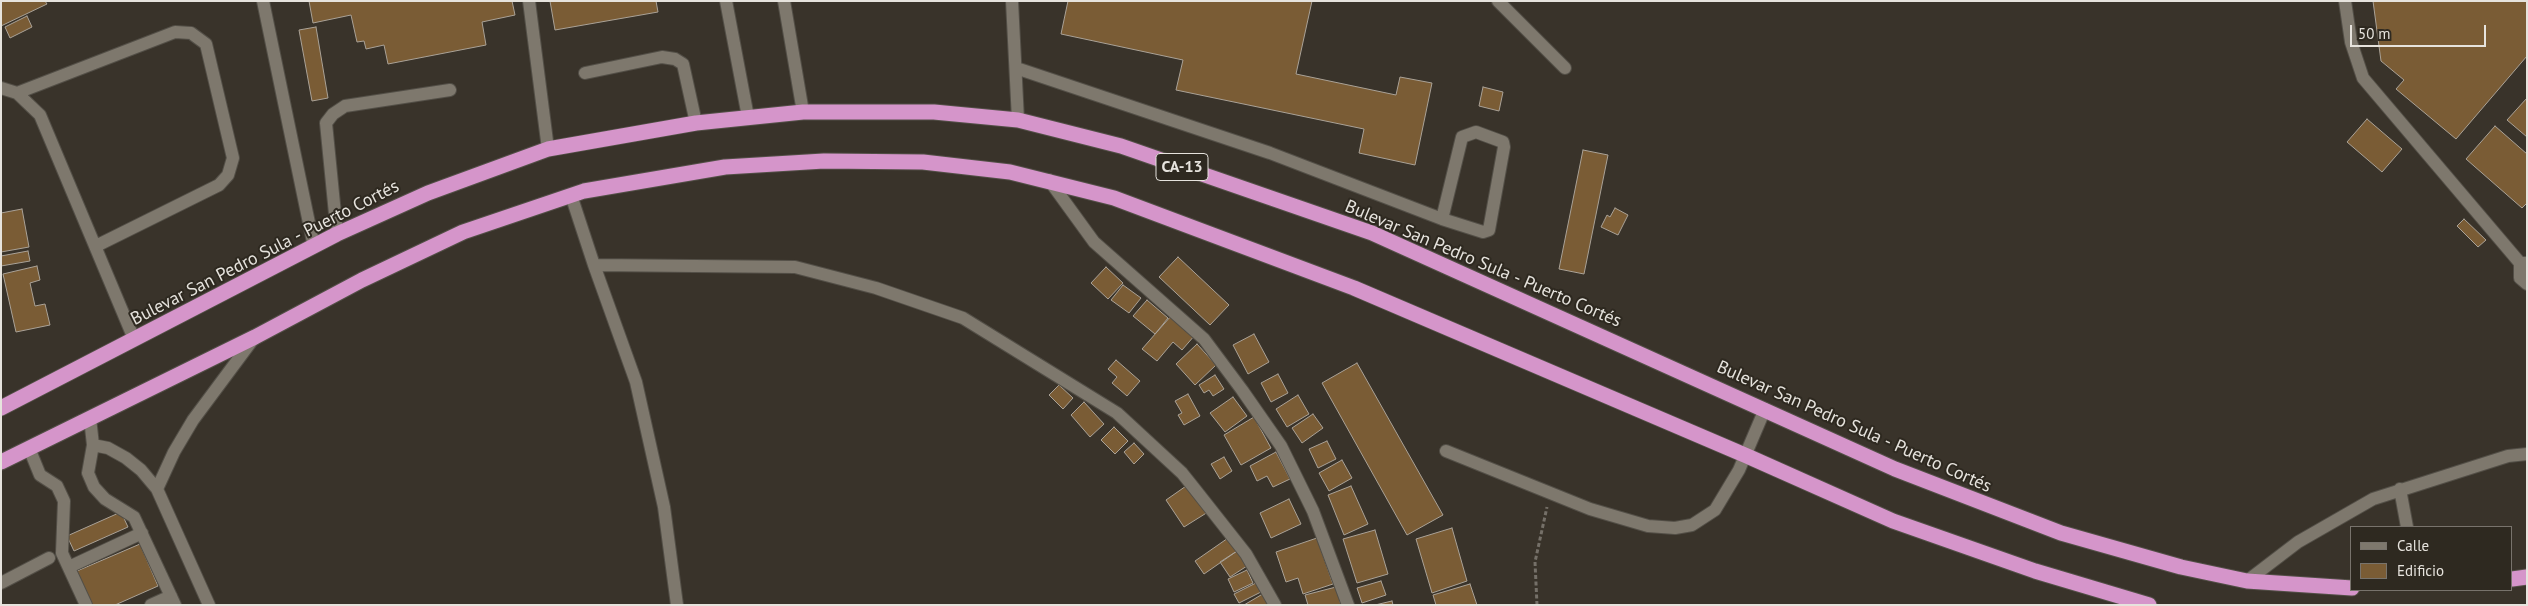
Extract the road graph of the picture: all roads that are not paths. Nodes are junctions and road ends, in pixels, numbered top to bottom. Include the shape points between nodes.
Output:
1 (263, 1) edge
2 (529, 1) edge
3 (726, 1) edge
4 (784, 1) edge
5 (1012, 1) edge
6 (1498, 1) edge
7 (2345, 1) edge
8 (1016, 68) junction
9 (1565, 68) dead end
10 (585, 73) dead end
11 (1, 88) edge
12 (450, 90) dead end
13 (17, 93) junction
14 (803, 112) junction
15 (748, 117) junction
16 (1018, 120) junction
17 (696, 123) junction
18 (548, 149) junction
19 (1049, 180) junction
20 (571, 195) junction
21 (1442, 219) junction
22 (337, 234) junction
23 (96, 246) junction
24 (314, 247) junction
25 (2523, 263) edge
26 (594, 265) junction
27 (2527, 284) edge
28 (255, 337) junction
29 (134, 339) junction
30 (1, 408) edge
31 (1765, 409) junction
32 (90, 418) junction
33 (93, 445) junction
34 (29, 448) junction
35 (1446, 451) dead end
36 (2527, 454) edge
37 (1746, 456) junction
38 (1, 462) edge
39 (2400, 488) junction
40 (157, 490) junction
41 (2407, 526) edge
42 (142, 533) junction
43 (49, 558) dead end
44 (69, 568) junction
45 (2527, 577) edge
46 (2247, 580) junction
47 (2513, 580) edge
48 (1, 583) edge
49 (2350, 588) edge
50 (173, 600) edge
51 (86, 605) edge
52 (150, 605) edge
53 (209, 605) edge
54 (677, 605) edge
55 (1275, 605) edge
56 (1348, 605) edge
57 (2150, 605) edge

1 - 24 street
2 - 18 street
3 - 15 street
4 - 14 street
5 - 8 street
6 - 9 street
7 - 25 street via 2351,42 2363,78
8 - 16 street
8 - 21 street via 1270,153
10 - 17 street via 662,57 675,59 683,64
11 - 13 street
12 - 22 street via 345,106 329,118 326,123
13 - 23 street via 40,115
13 - 23 street via 175,32 191,33 206,44 233,158 228,175 219,185
14 - 15 highway, Bulevar San Pedro Sula - Puerto Cortés / CA-13
14 - 16 highway, Bulevar San Pedro Sula - Puerto Cortés / CA-13 via 934,112
15 - 17 highway, Bulevar San Pedro Sula - Puerto Cortés / CA-13
16 - 31 highway, Bulevar San Pedro Sula - Puerto Cortés / CA-13 via 1121,146 1372,233
17 - 18 highway, Bulevar San Pedro Sula - Puerto Cortés / CA-13
18 - 22 highway, Bulevar San Pedro Sula - Puerto Cortés / CA-13 via 428,193
19 - 20 highway via 923,162 824,161 725,167
19 - 37 highway via 1114,198 1354,288
19 - 56 street via 1094,242 1204,339 1282,446 1313,511
20 - 26 street
20 - 28 highway via 463,232 362,280
21 - 21 street via 1462,137 1476,132 1503,142 1489,230 1483,232
22 - 24 highway, Bulevar San Pedro Sula - Puerto Cortés / CA-13
23 - 29 street
24 - 29 highway, Bulevar San Pedro Sula - Puerto Cortés / CA-13
25 - 27 street via 2520,278
26 - 54 street via 636,382 664,507
26 - 55 street via 795,267 876,288 963,318 1117,413 1182,473 1246,554
28 - 32 highway
28 - 40 street via 193,420
29 - 30 highway, Bulevar San Pedro Sula - Puerto Cortés / CA-13
31 - 37 street
31 - 46 highway, Bulevar San Pedro Sula - Puerto Cortés / CA-13 via 1895,469 2061,533 2181,567
32 - 33 street
32 - 34 highway
33 - 40 street via 108,448 126,458
33 - 42 street via 88,473 94,487 105,499 134,517
34 - 38 highway
34 - 44 street via 40,475 57,486 64,501 62,553
35 - 37 street via 1590,509 1648,526 1675,528 1692,525 1715,510
36 - 39 street via 2508,456
37 - 57 highway via 1893,521 2035,571
39 - 41 street
39 - 46 street via 2373,499 2298,542
40 - 53 street
42 - 44 street
42 - 50 street
43 - 48 street
44 - 51 street
45 - 47 highway
46 - 49 highway, Bulevar San Pedro Sula - Puerto Cortés / CA-13
50 - 52 street

